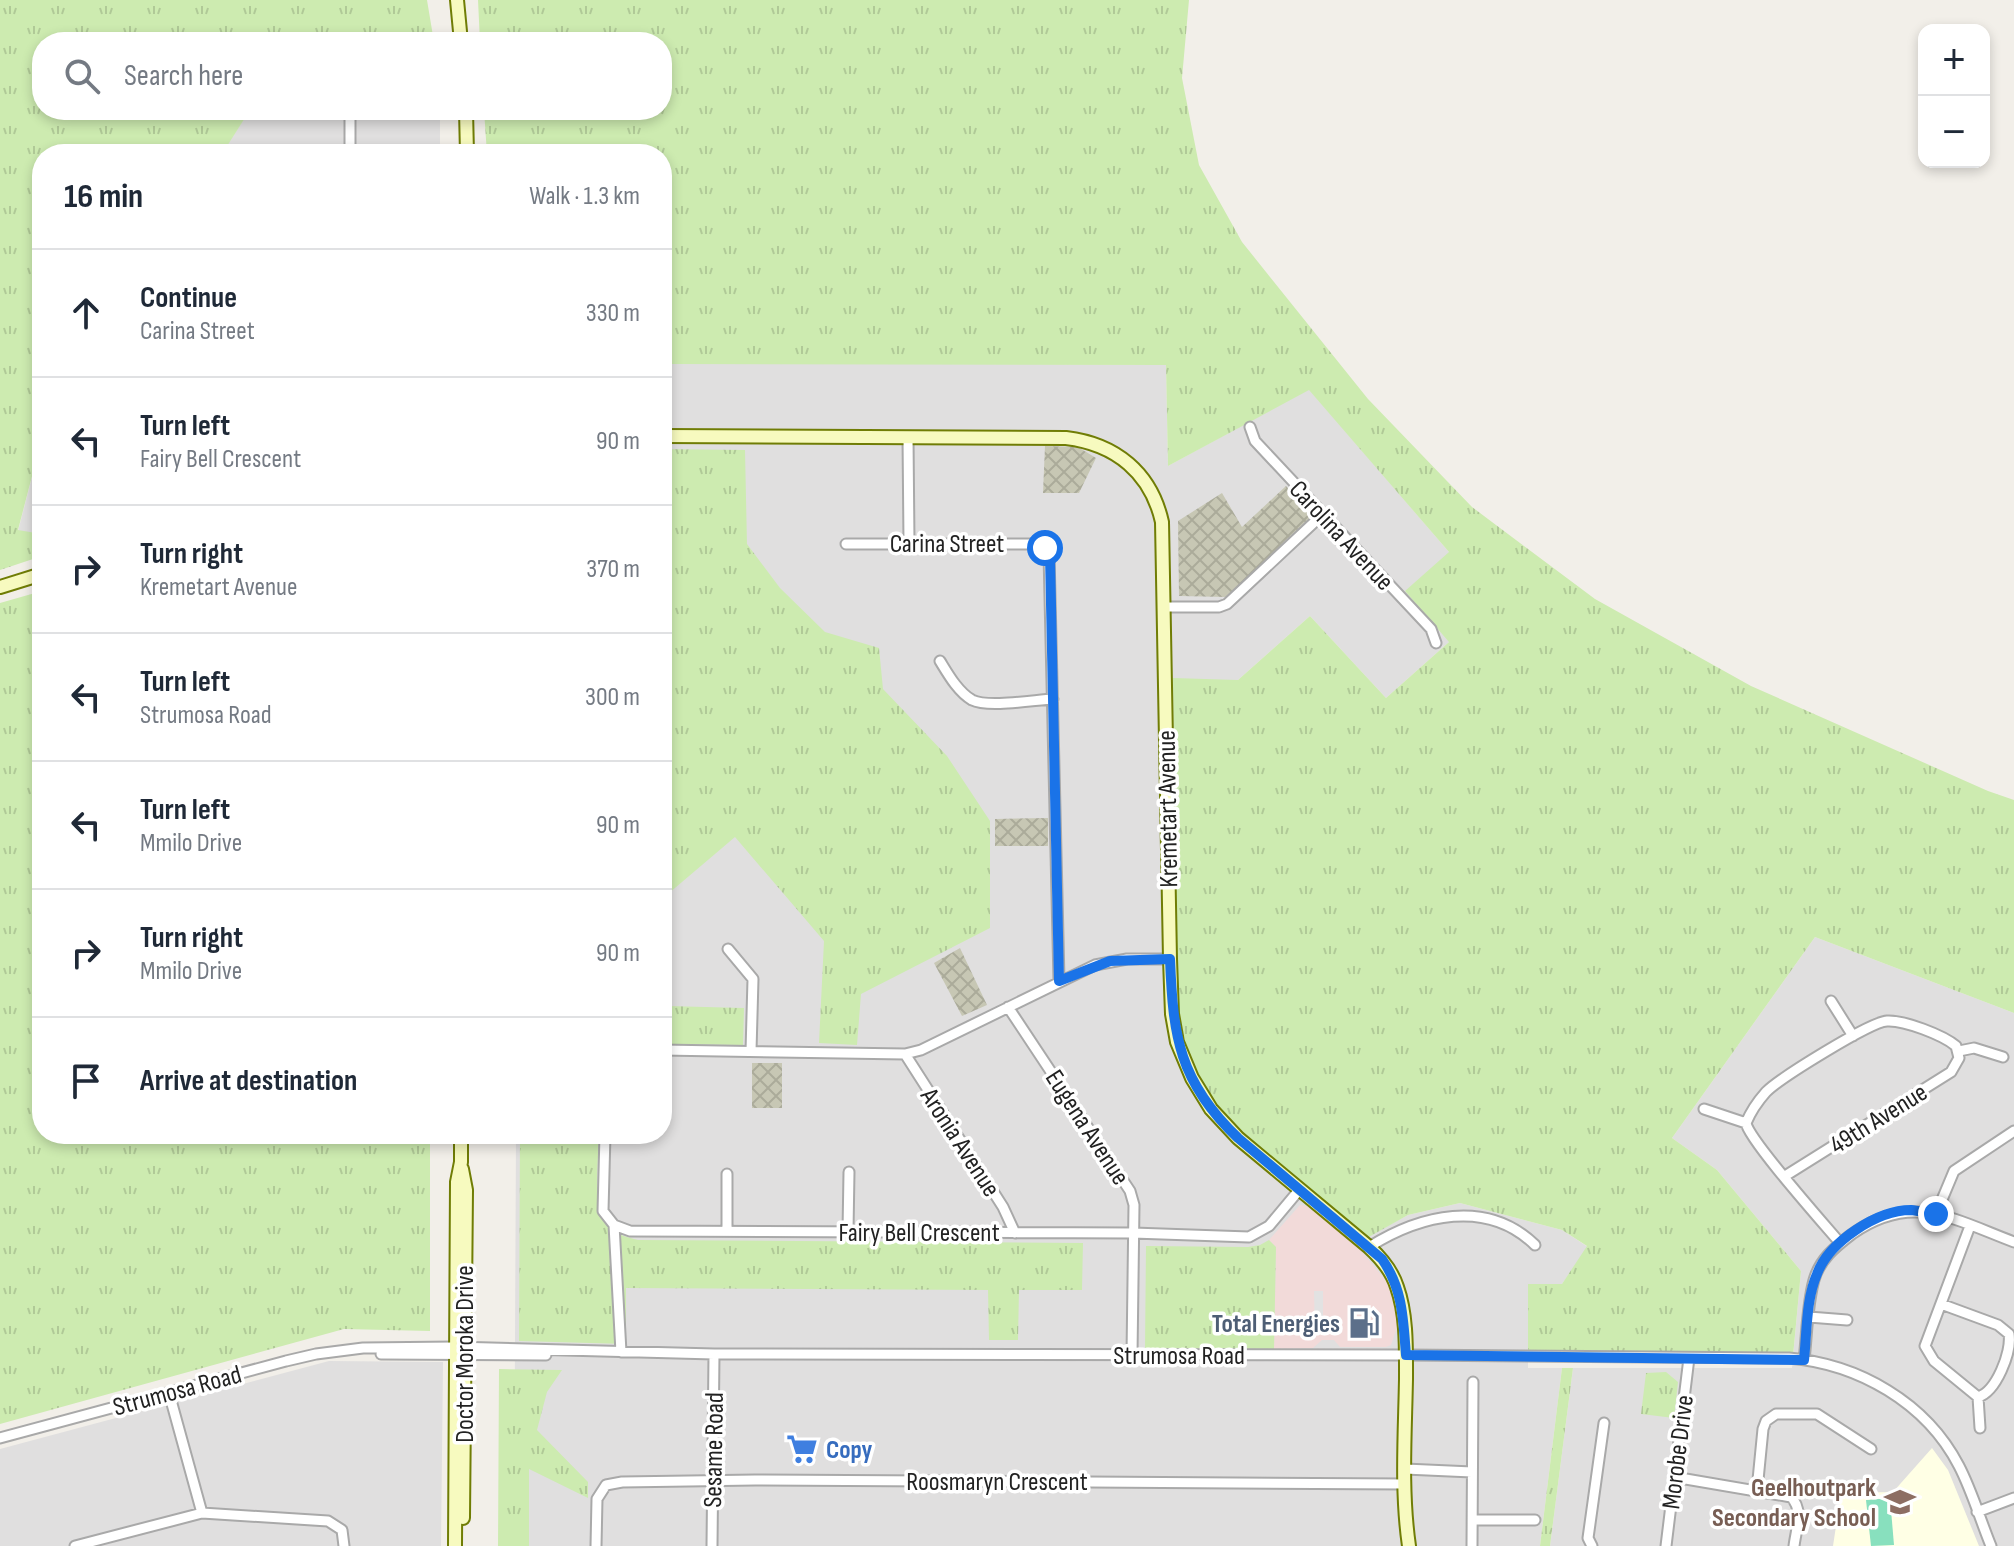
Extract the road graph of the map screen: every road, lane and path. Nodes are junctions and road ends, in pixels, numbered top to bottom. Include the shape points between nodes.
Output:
1 (457, 0) edge
2 (460, 32) edge
3 (350, 120) edge
4 (466, 120) edge
5 (350, 144) edge
6 (467, 144) edge
7 (1250, 427) dead end
8 (672, 436) edge
9 (908, 437) junction
10 (1322, 515) junction
11 (909, 542) junction
12 (846, 544) dead end
13 (32, 577) edge
14 (0, 587) edge
15 (1163, 607) junction
16 (1436, 643) dead end
17 (940, 661) dead end
18 (1053, 699) junction
19 (728, 949) dead end
20 (1170, 959) junction
21 (1059, 981) junction
22 (1831, 1001) dead end
23 (1008, 1007) junction
24 (1853, 1036) junction
25 (672, 1050) edge
26 (751, 1051) junction
27 (1959, 1051) junction
28 (905, 1054) junction
29 (2003, 1057) dead end
30 (1704, 1109) dead end
31 (1746, 1123) junction
32 (2014, 1131) edge
33 (461, 1144) edge
34 (605, 1144) edge
35 (849, 1172) dead end
36 (727, 1174) dead end
37 (1785, 1176) junction
38 (1300, 1189) junction
39 (1936, 1214) junction
40 (614, 1225) junction
41 (1970, 1226) junction
42 (727, 1231) junction
43 (848, 1231) junction
44 (1015, 1233) junction
45 (1133, 1233) junction
46 (2014, 1242) edge
47 (1840, 1243) junction
48 (1535, 1245) dead end
49 (1369, 1247) junction
50 (1941, 1304) junction
51 (1809, 1317) junction
52 (1847, 1320) dead end
53 (459, 1351) junction
54 (621, 1352) junction
55 (714, 1354) junction
56 (1132, 1355) junction
57 (1406, 1355) junction
58 (1689, 1358) junction
59 (1804, 1360) junction
60 (1473, 1382) dead end
61 (169, 1393) junction
62 (1978, 1397) junction
63 (1604, 1423) dead end
64 (1980, 1428) dead end
65 (0, 1438) edge
66 (1871, 1449) dead end
67 (1405, 1469) junction
68 (1472, 1472) junction
69 (1674, 1477) junction
70 (713, 1481) junction
71 (1405, 1484) junction
72 (1757, 1490) junction
73 (2014, 1498) edge
74 (1977, 1512) junction
75 (202, 1513) junction
76 (1473, 1520) junction
77 (1535, 1520) dead end
78 (75, 1546) edge
79 (344, 1546) edge
80 (455, 1546) edge
81 (462, 1546) edge
82 (596, 1546) edge
83 (712, 1546) edge
84 (1409, 1546) edge
85 (1472, 1546) edge
86 (1592, 1546) edge
87 (1666, 1546) edge
88 (1794, 1546) edge
89 (1991, 1546) edge

1 - 2 street
3 - 5 street
4 - 6 street
7 - 10 street, Carolina Avenue via 1255,441
8 - 9 street, Kremetart Avenue
9 - 11 street
9 - 15 street, Kremetart Avenue via 1066,438 1114,453 1141,474 1159,508
10 - 15 street via 1227,604
10 - 16 street, Carolina Avenue via 1431,629
11 - 12 street, Carina Street
11 - 18 street, Carina Street via 1045,548 1050,557
13 - 14 street
15 - 20 street, Kremetart Avenue
17 - 18 street via 973,700
18 - 21 street, Carina Street
19 - 26 street via 753,979
20 - 21 street via 1110,961
20 - 38 street, Kremetart Avenue via 1177,1042 1192,1078 1219,1120
21 - 23 street
22 - 24 street
23 - 28 street
23 - 45 street, Eugena Avenue via 1126,1184 1134,1205
24 - 27 street via 1877,1023 1897,1022 1943,1038
24 - 31 street via 1768,1090
25 - 26 street
26 - 28 street
27 - 29 street via 1974,1048
27 - 37 street, 49th Avenue via 1951,1072
28 - 44 street, Aronia Avenue
30 - 31 street
31 - 37 street
32 - 39 street via 1954,1171
33 - 53 street, Doctor Moroka Drive
34 - 40 street via 603,1211
35 - 43 street
36 - 42 street
37 - 47 street
38 - 45 street, Fairy Bell Crescent via 1269,1226 1249,1237
38 - 49 street, Kremetart Avenue
39 - 41 street
39 - 47 street via 1890,1214
40 - 42 street, Fairy Bell Crescent via 630,1231
40 - 54 street
41 - 46 street
41 - 50 street
42 - 43 street, Fairy Bell Crescent
43 - 44 street, Fairy Bell Crescent
44 - 45 street, Fairy Bell Crescent
45 - 56 street, Eugena Avenue
47 - 51 street via 1817,1272
48 - 49 street via 1516,1229 1457,1214 1404,1227
49 - 57 street, Kremetart Avenue via 1396,1283
50 - 62 street via 1926,1350
50 - 62 street via 1998,1325 2010,1337 1994,1384
51 - 52 street
51 - 59 street
53 - 54 street, Strumosa Road
53 - 61 street, Strumosa Road via 316,1354
53 - 80 street, Doctor Moroka Drive
53 - 81 street, Doctor Moroka Drive
54 - 55 street, Strumosa Road
55 - 56 street, Strumosa Road
55 - 70 street, Sesame Road
56 - 57 street, Strumosa Road
57 - 58 street, Strumosa Road
57 - 67 street, Kremetart Avenue
58 - 59 street, Strumosa Road
58 - 69 street, Morobe Drive
59 - 74 street, Strumosa Road via 1858,1375 1915,1410 1958,1463
60 - 68 street
61 - 65 street, Strumosa Road
61 - 75 street
62 - 64 street
63 - 86 street via 1588,1538
66 - 72 street via 1817,1414 1776,1414 1763,1429
67 - 68 street
67 - 71 street, Kremetart Avenue
68 - 76 street
69 - 72 street
69 - 87 street, Morobe Drive
70 - 71 street, Roosmaryn Crescent
70 - 82 street, Roosmaryn Crescent via 606,1485 597,1499
70 - 83 street, Sesame Road
71 - 84 street, Kremetart Avenue
72 - 88 street via 1795,1501 1799,1511
73 - 74 street
74 - 89 street, Strumosa Road
75 - 78 street
75 - 79 street via 328,1521 342,1530
76 - 77 street
76 - 85 street

